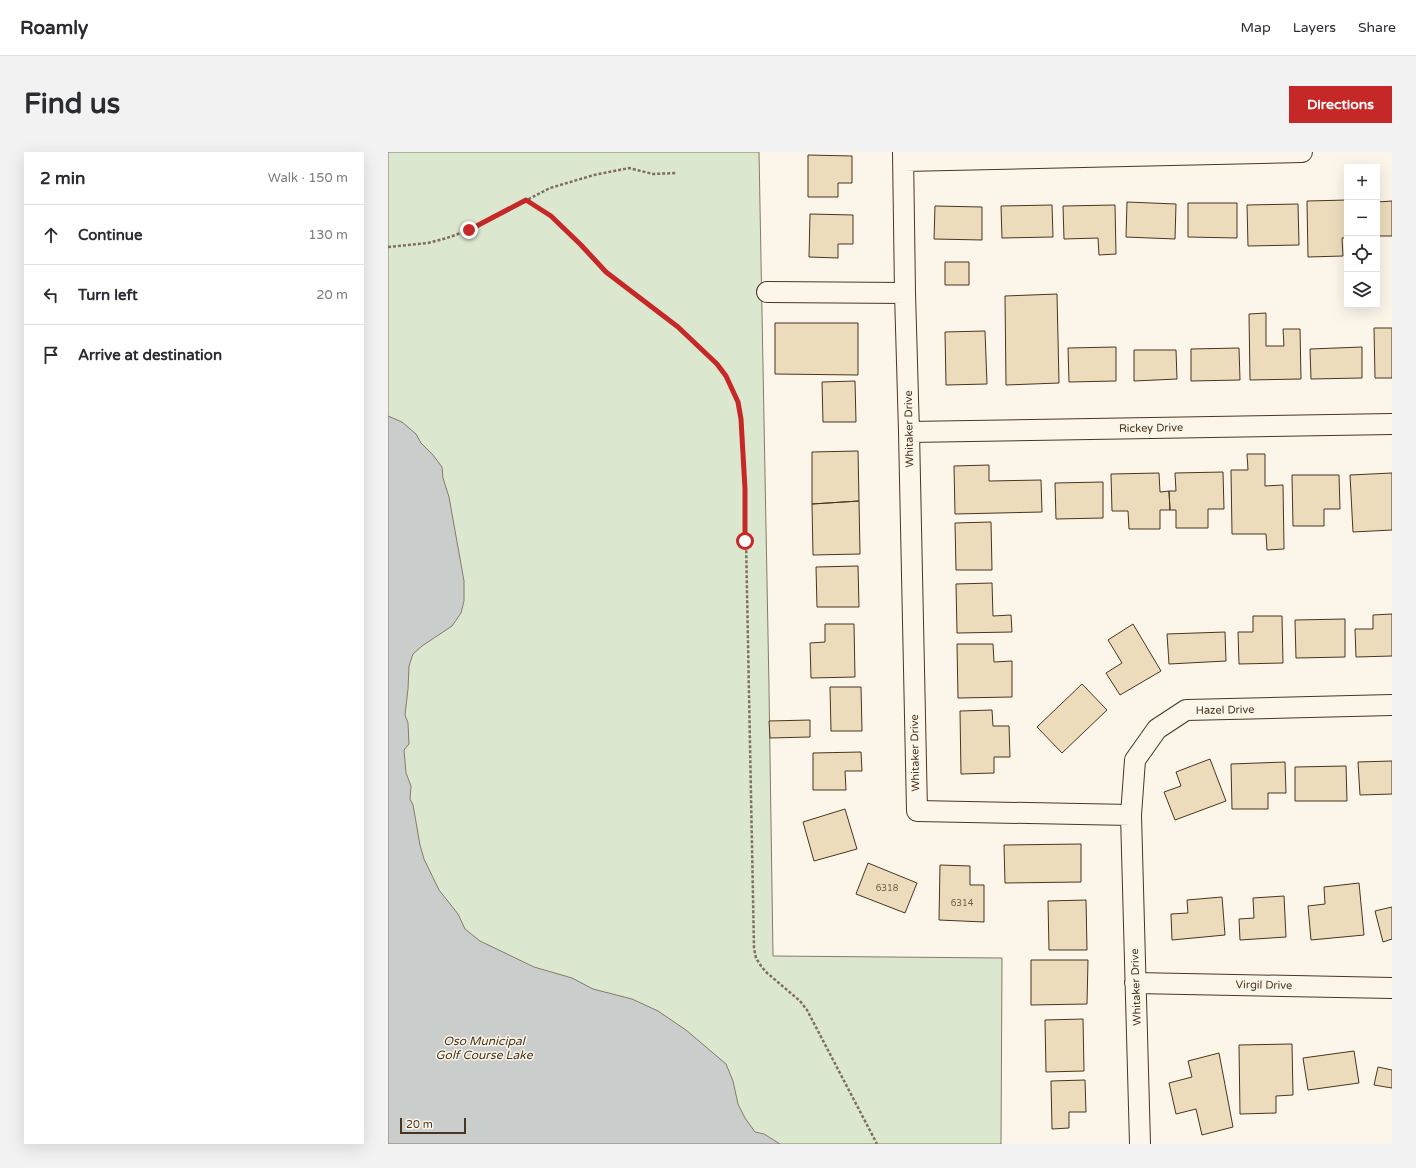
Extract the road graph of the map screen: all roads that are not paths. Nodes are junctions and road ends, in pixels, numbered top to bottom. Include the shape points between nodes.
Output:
1 (1302, 152) edge
2 (903, 156) edge
3 (767, 292) dead end
4 (905, 292) junction
5 (1392, 424) edge
6 (909, 432) junction
7 (1392, 705) edge
8 (1131, 816) junction
9 (1135, 983) junction
10 (1392, 988) edge
11 (1140, 1144) edge

1 - 2 street
2 - 4 street, Whitaker Drive
3 - 4 street
4 - 6 street, Whitaker Drive
5 - 6 street, Rickey Drive
6 - 8 street, Whitaker Drive via 917,811
7 - 8 street, Hazel Drive via 1186,710 1157,729 1135,760
8 - 9 street, Whitaker Drive
9 - 10 street, Virgil Drive
9 - 11 street, Whitaker Drive

